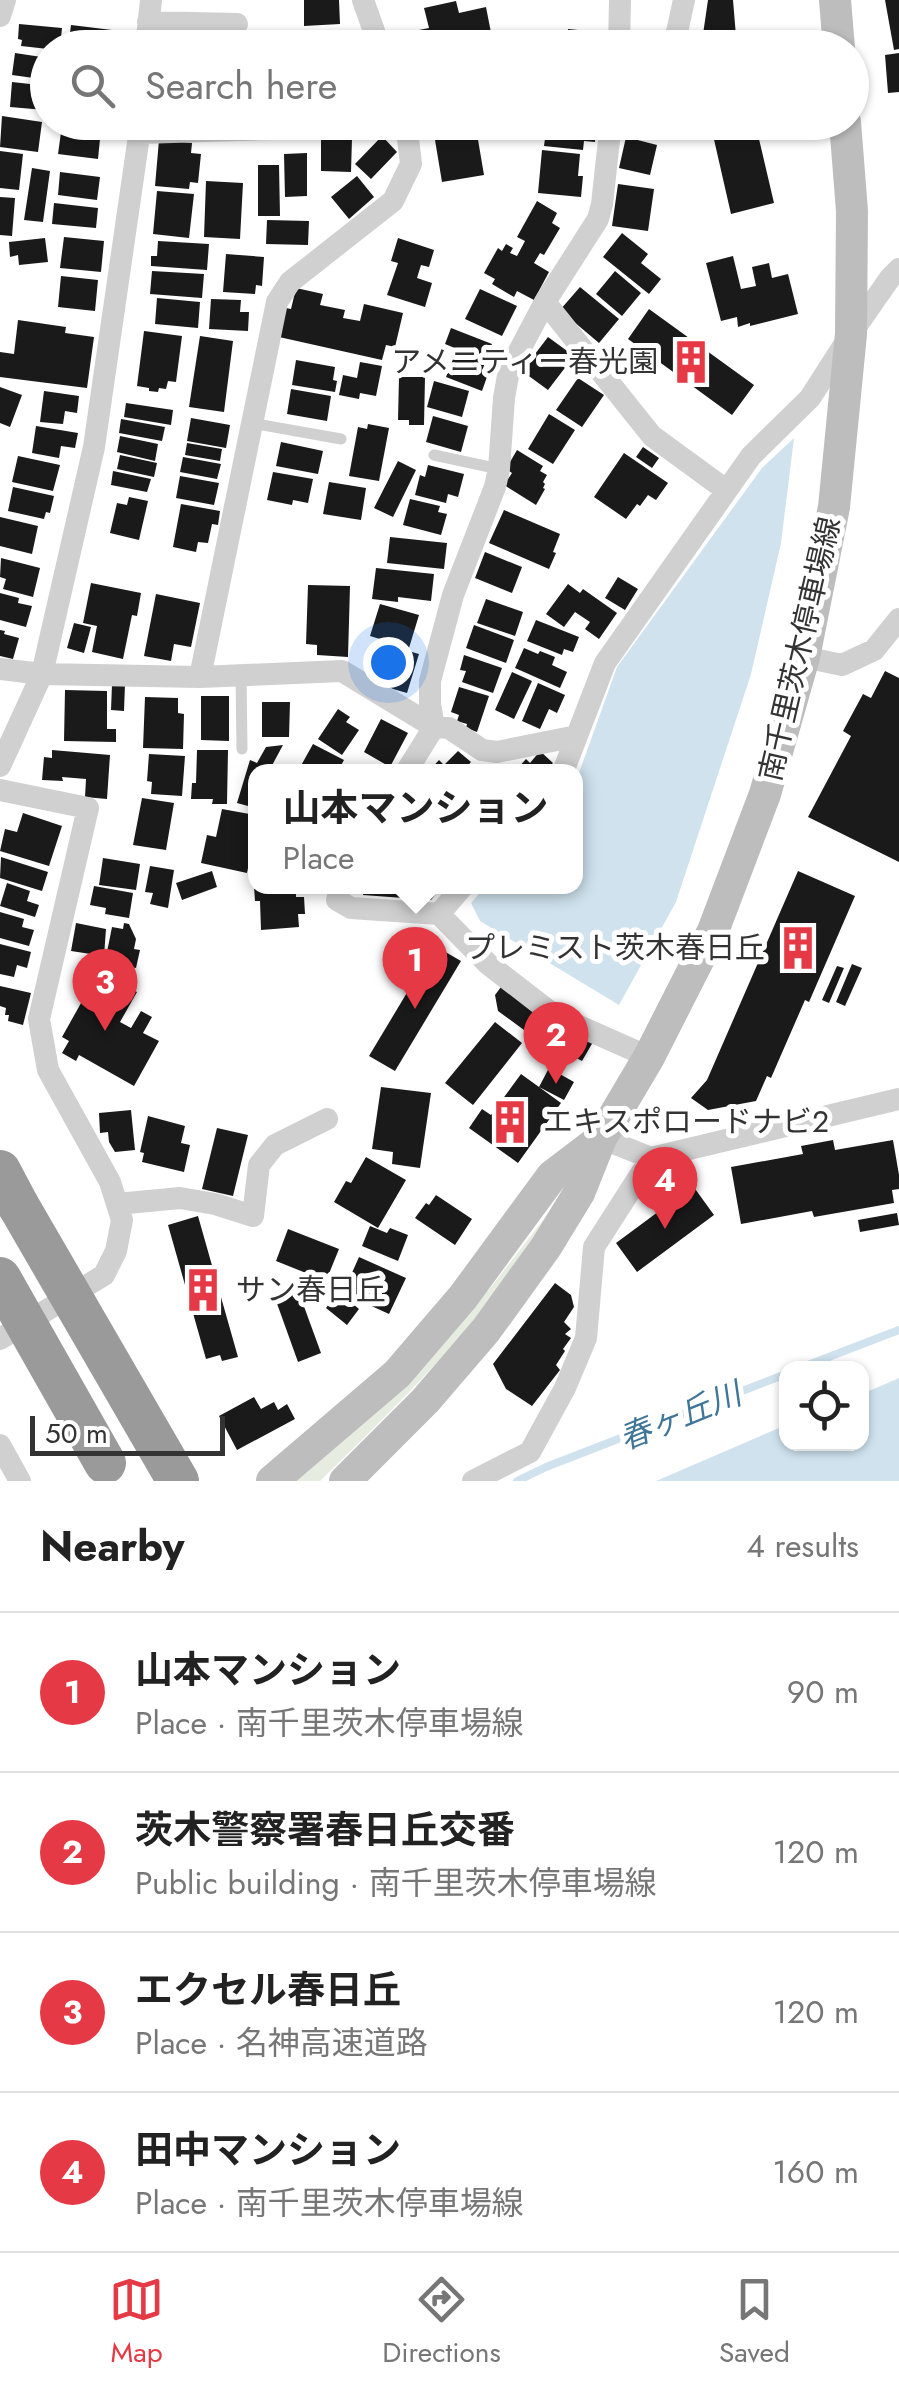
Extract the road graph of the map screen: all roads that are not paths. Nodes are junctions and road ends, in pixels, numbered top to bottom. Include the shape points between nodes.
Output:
1 (6, 0) edge
2 (364, 0) edge
3 (620, 0) edge
4 (684, 0) edge
5 (835, 0) edge
6 (149, 11) edge
7 (0, 16) edge
8 (237, 24) dead end
9 (374, 30) edge
10 (619, 30) edge
11 (677, 30) edge
12 (838, 30) edge
13 (138, 140) edge
14 (408, 140) edge
15 (609, 140) edge
16 (846, 140) edge
17 (899, 269) edge
18 (545, 302) junction
19 (851, 334) junction
20 (251, 422) junction
21 (341, 439) dead end
22 (434, 455) dead end
23 (499, 469) junction
24 (726, 490) junction
25 (899, 619) edge
26 (804, 657) junction
27 (0, 669) edge
28 (42, 674) junction
29 (242, 675) junction
30 (200, 677) junction
31 (434, 727) junction
32 (577, 736) junction
33 (242, 749) dead end
34 (411, 764) edge
35 (566, 764) edge
36 (0, 766) edge
37 (0, 790) edge
38 (339, 894) edge
39 (456, 894) edge
40 (439, 914) junction
41 (649, 1057) junction
42 (899, 1099) edge
43 (327, 1119) dead end
44 (601, 1138) junction
45 (651, 1158) junction
46 (9, 1188) edge
47 (117, 1204) junction
48 (0, 1278) edge
49 (0, 1306) edge
50 (0, 1339) edge
51 (0, 1445) edge
52 (110, 1472) edge
53 (20, 1481) edge
54 (178, 1481) edge
55 (272, 1481) edge
56 (345, 1481) edge
57 (474, 1481) edge

1 - 7 street
2 - 9 street
3 - 10 street
4 - 11 street
5 - 12 main road
6 - 8 street
13 - 28 street via 94,447
14 - 20 street via 412,164 393,201 290,282 277,302
15 - 18 street via 598,220
16 - 19 main road, 南千里茨木停車場線
17 - 19 street
18 - 23 street via 509,370
18 - 24 street via 652,436
19 - 24 street via 810,398
19 - 26 main road, 南千里茨木停車場線 via 834,508
20 - 21 lane
20 - 30 street
22 - 23 lane
23 - 31 street via 430,680
24 - 32 street via 605,663
25 - 26 street via 874,650 842,665
26 - 41 main road, 南千里茨木停車場線 via 765,794 713,932
27 - 28 street
28 - 30 street
28 - 36 street
29 - 30 street
29 - 31 street via 342,671
29 - 33 lane
31 - 32 street via 497,752
31 - 34 street
32 - 35 street
37 - 47 street via 88,808 39,1020 48,1070
38 - 40 street via 337,900 351,908
39 - 40 street
40 - 41 street via 488,964 554,1015
41 - 44 main road, 南千里茨木停車場線
42 - 45 street
43 - 47 street via 275,1145 260,1165 253,1216 180,1198
44 - 45 street
44 - 55 main road, 南千里茨木停車場線 via 552,1176 464,1297 397,1374
44 - 56 main road, 南千里茨木停車場線 via 580,1193 486,1330
45 - 57 street via 594,1246 586,1338 530,1452
46 - 54 highway, bridge
47 - 50 street via 122,1220 104,1276
48 - 52 highway, bridge
49 - 52 highway, bridge
51 - 53 street

